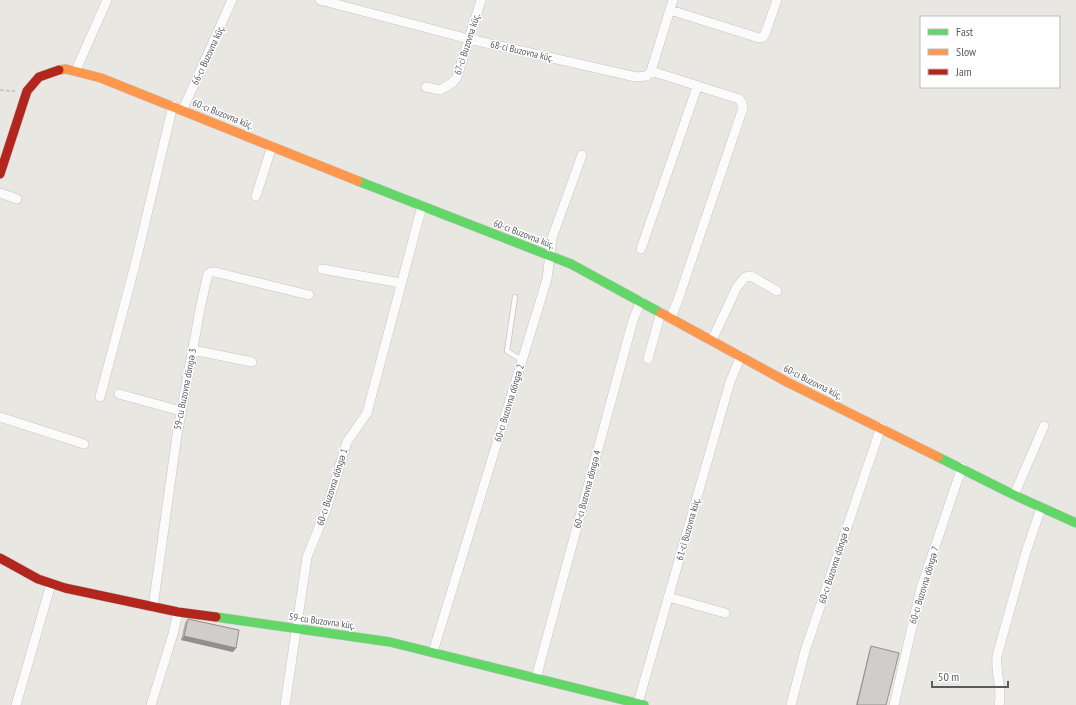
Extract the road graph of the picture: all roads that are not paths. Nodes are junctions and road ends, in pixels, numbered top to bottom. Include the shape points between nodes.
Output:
1 (107, 0) edge
2 (232, 0) edge
3 (320, 0) edge
4 (481, 0) edge
5 (673, 0) edge
6 (776, 0) edge
7 (670, 10) junction
8 (469, 39) junction
9 (76, 70) junction
10 (651, 71) junction
11 (426, 87) dead end
12 (697, 87) junction
13 (173, 105) junction
14 (183, 110) junction
15 (272, 146) junction
16 (582, 155) dead end
17 (0, 174) edge
18 (0, 193) edge
19 (256, 196) dead end
20 (18, 199) dead end
21 (422, 206) junction
22 (641, 249) dead end
23 (550, 255) junction
24 (322, 269) dead end
25 (401, 283) junction
26 (777, 291) dead end
27 (309, 295) dead end
28 (515, 297) dead end
29 (640, 301) junction
30 (661, 312) junction
31 (671, 318) junction
32 (712, 340) junction
33 (193, 350) junction
34 (741, 356) junction
35 (648, 359) dead end
36 (522, 360) junction
37 (252, 362) dead end
38 (119, 394) dead end
39 (100, 397) dead end
40 (181, 411) junction
41 (0, 417) edge
42 (1044, 426) dead end
43 (881, 427) junction
44 (84, 444) dead end
45 (962, 467) junction
46 (1014, 495) junction
47 (1041, 508) junction
48 (1076, 523) edge
49 (0, 558) edge
50 (50, 584) junction
51 (668, 597) junction
52 (153, 607) junction
53 (178, 612) junction
54 (726, 613) dead end
55 (295, 628) junction
56 (433, 652) junction
57 (536, 678) junction
58 (640, 704) edge
59 (16, 705) edge
60 (151, 705) edge
61 (285, 705) edge
62 (791, 705) edge
63 (894, 705) edge
64 (999, 705) edge

1 - 9 street
2 - 14 street, 66-cı Buzovna küç.
3 - 8 street, 68-ci Buzovna küç.
4 - 8 street, 67-ci Buzovna küç.
5 - 7 street
6 - 7 street via 765,34 759,38
7 - 10 street
8 - 10 street, 68-ci Buzovna küç. via 636,77 647,76
8 - 11 street, 67-ci Buzovna küç. via 457,78 452,84 440,90
9 - 13 street, 60-cı Buzovna küç.
9 - 17 street, 60-cı Buzovna küç. via 44,73 31,84 26,91
10 - 12 street
12 - 22 street
12 - 31 street via 739,99 742,108
13 - 14 street, 60-cı Buzovna küç.
13 - 39 street
14 - 15 street, 60-cı Buzovna küç.
15 - 19 street
15 - 21 street, 60-cı Buzovna küç.
16 - 23 street, 60-cı Buzovna döngə 2 via 552,238
18 - 20 street
21 - 23 street, 60-cı Buzovna küç.
21 - 25 street, 60-cı Buzovna döngə 1
23 - 29 street, 60-cı Buzovna küç.
23 - 36 street, 60-cı Buzovna döngə 2 via 549,272
24 - 25 street
25 - 55 street, 60-cı Buzovna döngə 1 via 367,413 347,442 326,510 307,557
26 - 32 street via 751,276 745,277 737,287
27 - 33 street, 59-cu Buzovna döngə 3 via 211,272 206,278
28 - 36 lane via 507,352
29 - 30 street, 60-cı Buzovna küç.
29 - 57 street, 60-cı Buzovna döngə 4
30 - 31 street, 60-cı Buzovna küç.
30 - 35 street
31 - 32 street, 60-cı Buzovna küç.
32 - 34 street, 60-cı Buzovna küç.
33 - 37 street
33 - 40 street, 59-cu Buzovna döngə 3
34 - 43 street, 60-cı Buzovna küç. via 787,382
34 - 51 street, 61-ci Buzovna küç. via 730,382
36 - 56 street, 60-cı Buzovna döngə 2
38 - 40 street
40 - 52 street, 59-cu Buzovna döngə 3
41 - 44 street
42 - 46 street
43 - 45 street, 60-cı Buzovna küç.
43 - 62 street, 60-cı Buzovna döngə 6 via 805,651
45 - 46 street, 60-cı Buzovna küç.
45 - 63 street, 60-cı Buzovna döngə 7 via 921,588
46 - 47 street, 60-cı Buzovna küç.
47 - 48 street, 60-cı Buzovna küç.
47 - 64 street via 997,656 996,671 1001,692
49 - 50 street, 59-cu Buzovna küç.
50 - 52 street, 59-cu Buzovna küç.
50 - 59 street
51 - 54 street
51 - 58 street, 61-ci Buzovna küç.
52 - 53 street, 59-cu Buzovna küç.
53 - 55 street, 59-cu Buzovna küç.
53 - 60 street
55 - 56 street, 59-cu Buzovna küç. via 390,642
55 - 61 street, 60-cı Buzovna döngə 1
56 - 57 street, 59-cu Buzovna küç.
57 - 58 street, 59-cu Buzovna küç.

